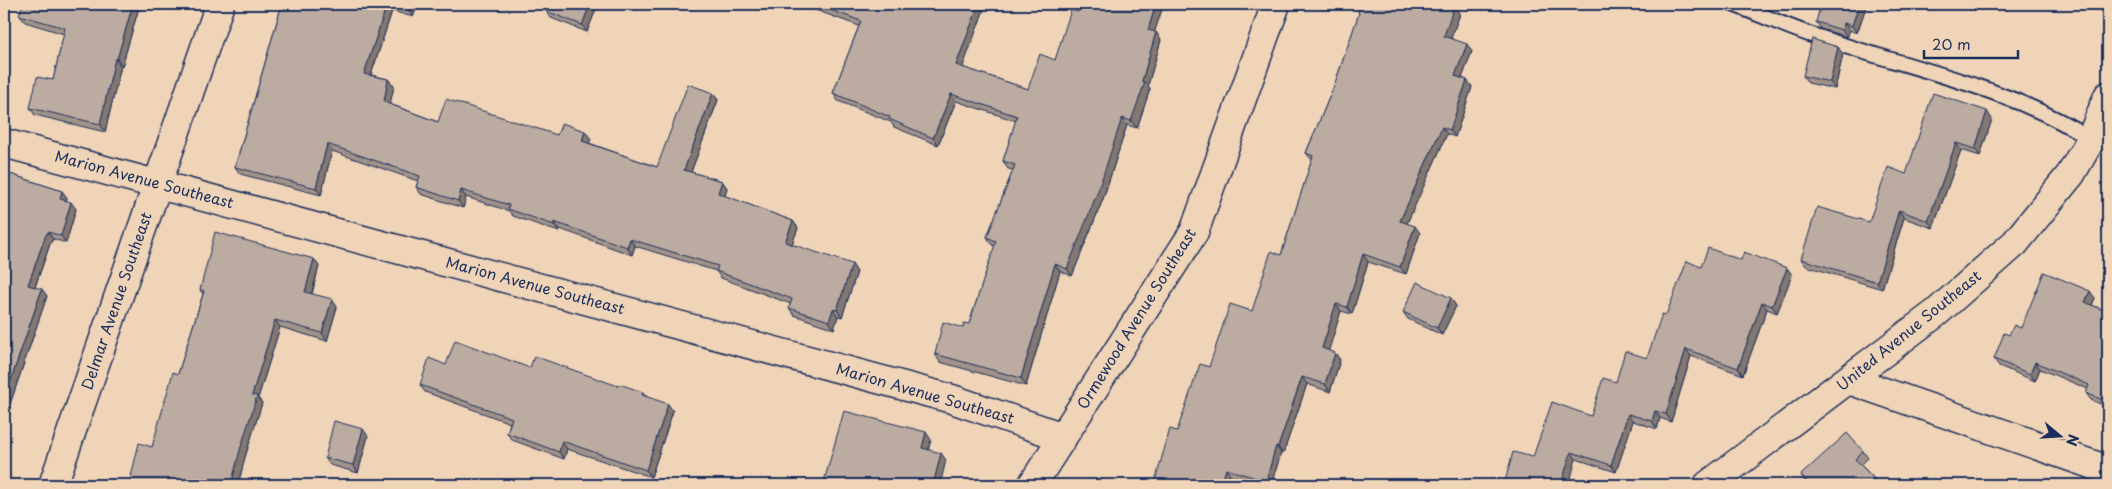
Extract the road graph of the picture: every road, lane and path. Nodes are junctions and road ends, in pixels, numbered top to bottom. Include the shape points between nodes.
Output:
1 (220, 4) edge
2 (1276, 4) edge
3 (1733, 4) edge
4 (2108, 96) edge
5 (2090, 139) junction
6 (4, 143) edge
7 (158, 184) junction
8 (1849, 380) junction
9 (1063, 437) junction
10 (2108, 470) edge
11 (53, 485) edge
12 (1032, 485) edge
13 (1708, 485) edge

1 - 7 street, Delmar Avenue Southeast
2 - 9 street, Ormewood Avenue Southeast via 1194,232
3 - 5 lane via 1820,38 1980,88 2046,114
4 - 5 street, United Avenue Southeast
5 - 8 street, United Avenue Southeast via 2071,174 2016,243 1936,314
6 - 7 street, Marion Avenue Southeast
7 - 9 street, Marion Avenue Southeast via 952,400
7 - 11 street, Delmar Avenue Southeast
8 - 10 street
8 - 13 street, United Avenue Southeast
9 - 12 street, Ormewood Avenue Southeast

